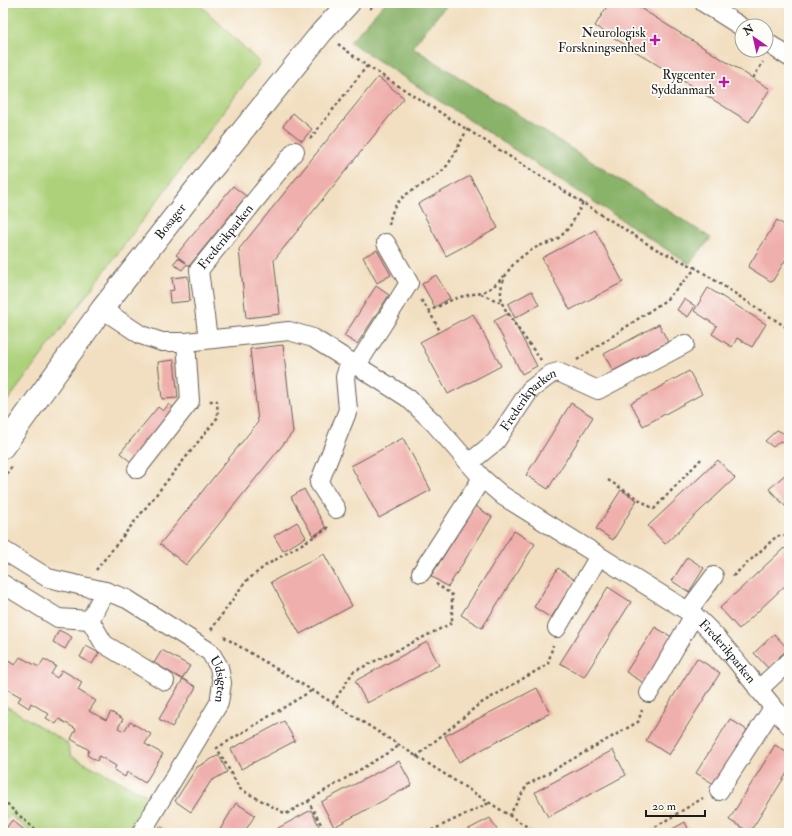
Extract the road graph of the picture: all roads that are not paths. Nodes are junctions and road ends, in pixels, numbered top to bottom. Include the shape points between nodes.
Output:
1 (349, 3) edge
2 (704, 3) edge
3 (734, 22) edge
4 (774, 47) edge
5 (789, 57) edge
6 (295, 151) road end
7 (386, 244) road end
8 (102, 309) junction
9 (208, 339) junction
10 (186, 342) junction
11 (685, 344) dead end
12 (354, 363) junction
13 (3, 448) edge
14 (469, 463) junction
15 (137, 469) dead end
16 (482, 478) junction
17 (336, 509) road end
18 (3, 550) edge
19 (599, 556) junction
20 (420, 573) road end
21 (714, 576) road end
22 (3, 584) edge
23 (99, 590) junction
24 (691, 613) junction
25 (90, 620) junction
26 (557, 628) road end
27 (789, 661) edge
28 (165, 680) dead end
29 (758, 690) junction
30 (649, 693) road end
31 (772, 708) junction
32 (789, 725) edge
33 (719, 791) road end
34 (141, 833) edge

1 - 8 street, Bosager via 322,32 202,180
2 - 3 street
4 - 5 street
6 - 9 street, Frederikparken via 199,270
7 - 12 street via 409,283
8 - 10 street, Frederikparken via 141,335 162,342
8 - 13 street, Bosager
9 - 10 street, Frederikparken
9 - 12 street, Frederikparken via 289,331 312,338
10 - 15 street via 190,401
11 - 14 street, Frederikparken via 598,390 554,373 530,390 496,441
12 - 14 street, Frederikparken via 408,398
12 - 17 street via 344,377 348,410 319,483
14 - 16 street, Frederikparken
16 - 19 street, Frederikparken via 503,496
16 - 20 street
18 - 23 street, Udsigten via 48,578
19 - 24 street, Frederikparken
19 - 26 street
21 - 24 street, Frederikparken
22 - 25 street via 58,618
23 - 25 street
23 - 34 street, Udsigten via 127,599 210,652 219,667 222,683 219,703
24 - 29 street, Frederikparken via 712,631
24 - 30 street, Frederikparken
25 - 28 street via 104,644
27 - 29 street, Frederikparken
29 - 31 street, Frederikparken
31 - 32 street, Frederikparken
31 - 33 street

